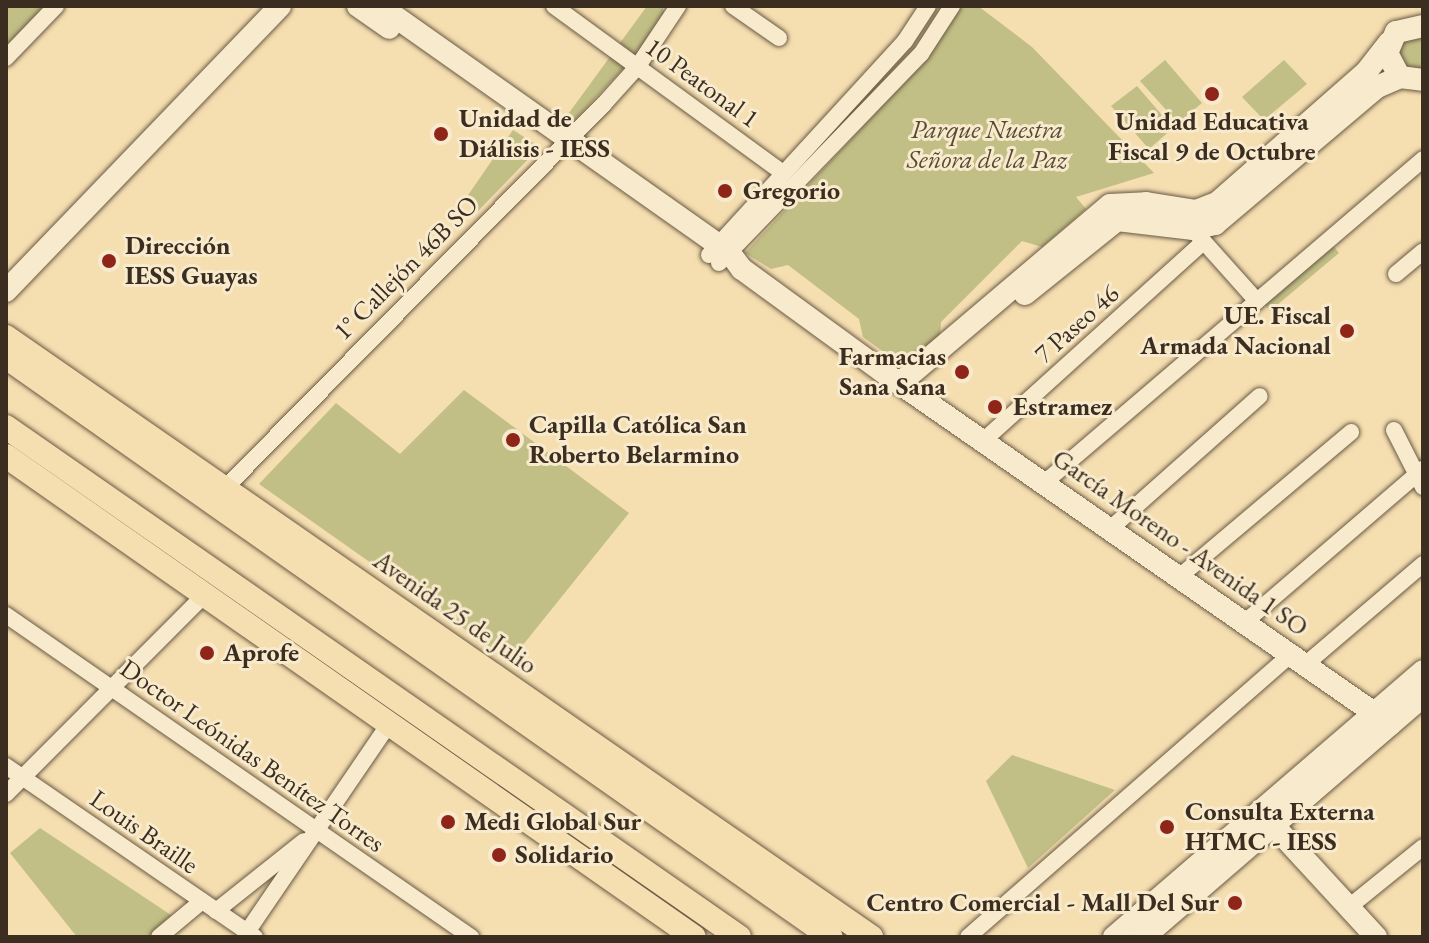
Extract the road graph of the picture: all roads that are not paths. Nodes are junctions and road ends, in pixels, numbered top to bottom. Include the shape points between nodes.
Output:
1 (56, 6) edge
2 (280, 6) edge
3 (358, 6) edge
4 (380, 6) edge
5 (554, 6) edge
6 (678, 6) edge
7 (733, 6) edge
8 (928, 6) edge
9 (952, 6) edge
10 (1400, 6) edge
11 (1423, 26) edge
12 (1392, 37) junction
13 (779, 38) dead end
14 (6, 58) edge
15 (638, 66) junction
16 (1416, 80) edge
17 (562, 146) junction
18 (1423, 159) edge
19 (782, 172) junction
20 (1198, 236) junction
21 (1423, 251) edge
22 (723, 257) junction
23 (1396, 274) dead end
24 (6, 291) edge
25 (1257, 301) junction
26 (6, 337) edge
27 (6, 357) edge
28 (906, 387) junction
29 (1260, 396) dead end
30 (1394, 430) dead end
31 (1351, 432) dead end
32 (12, 440) edge
33 (983, 441) junction
34 (1420, 477) edge
35 (1044, 483) junction
36 (226, 487) junction
37 (245, 525) junction
38 (1110, 529) junction
39 (1423, 564) edge
40 (340, 567) junction
41 (1179, 577) junction
42 (202, 597) junction
43 (6, 615) edge
44 (232, 617) junction
45 (1245, 622) junction
46 (328, 653) junction
47 (1298, 659) junction
48 (1423, 671) edge
49 (112, 688) junction
50 (1423, 696) edge
51 (1382, 718) junction
52 (388, 725) junction
53 (616, 759) junction
54 (6, 766) edge
55 (23, 777) junction
56 (6, 794) edge
57 (646, 809) junction
58 (1267, 818) junction
59 (578, 827) junction
60 (317, 830) junction
61 (1423, 847) edge
62 (621, 887) junction
63 (209, 906) junction
64 (1349, 907) junction
65 (251, 934) edge
66 (159, 937) edge
67 (471, 937) edge
68 (694, 937) edge
69 (739, 937) edge
70 (831, 937) edge
71 (871, 937) edge
72 (968, 937) edge
73 (1114, 937) edge
74 (1144, 937) edge
75 (1376, 937) edge

1 - 14 street
2 - 24 street
3 - 17 street, García Moreno - Avenida 1 SO
4 - 17 street, García Moreno - Avenida 1 SO
5 - 15 street, 10 Peatonal 1
6 - 15 street, 1° Callejón 46B SO
7 - 13 street
8 - 19 street via 905,41
9 - 22 street via 921,54
10 - 12 street
11 - 12 street
12 - 16 street via 1388,62
12 - 28 street via 1367,71 1217,203 1196,211 1146,203 1110,205
15 - 17 street, 1° Callejón 46B SO
15 - 19 street, 10 Peatonal 1
16 - 20 street via 1377,87
17 - 22 street, García Moreno - Avenida 1 SO
17 - 36 street, 1° Callejón 46B SO
18 - 25 street
19 - 22 street
20 - 25 street
20 - 28 street via 1130,218 1102,228
20 - 33 street, 7 Paseo 46
21 - 23 street
22 - 28 street, García Moreno - Avenida 1 SO
25 - 35 street
26 - 36 main road, Avenida 25 de Julio
27 - 37 main road, Avenida 25 de Julio
28 - 33 street, García Moreno - Avenida 1 SO
29 - 38 street
30 - 34 street
31 - 41 street
32 - 42 main road via 63,496
32 - 46 main road
33 - 35 street, García Moreno - Avenida 1 SO
34 - 45 street
35 - 38 street, García Moreno - Avenida 1 SO
36 - 40 main road, Avenida 25 de Julio
37 - 40 main road
37 - 57 main road, Avenida 25 de Julio
38 - 41 street, García Moreno - Avenida 1 SO
39 - 47 street
40 - 53 main road, Avenida 25 de Julio
41 - 45 street, García Moreno - Avenida 1 SO
42 - 44 main road
42 - 49 street
43 - 49 street, Doctor Leónidas Benítez Torres
44 - 46 main road
44 - 52 main road
45 - 47 street, García Moreno - Avenida 1 SO
46 - 59 main road
47 - 51 street, García Moreno - Avenida 1 SO
47 - 72 street
48 - 51 street
49 - 55 street
49 - 60 street, Doctor Leónidas Benítez Torres
50 - 51 street
51 - 58 street
52 - 60 street
52 - 62 main road
53 - 57 main road
53 - 71 main road, Avenida 25 de Julio
54 - 55 street, Louis Braille
55 - 56 street
55 - 63 street, Louis Braille
57 - 70 main road, Avenida 25 de Julio
58 - 64 street
58 - 73 street
58 - 74 street
59 - 62 main road
59 - 69 main road
60 - 63 street
60 - 65 street
60 - 67 street, Doctor Leónidas Benítez Torres
61 - 64 street
62 - 68 main road
63 - 65 street, Louis Braille
63 - 66 street
64 - 75 street

